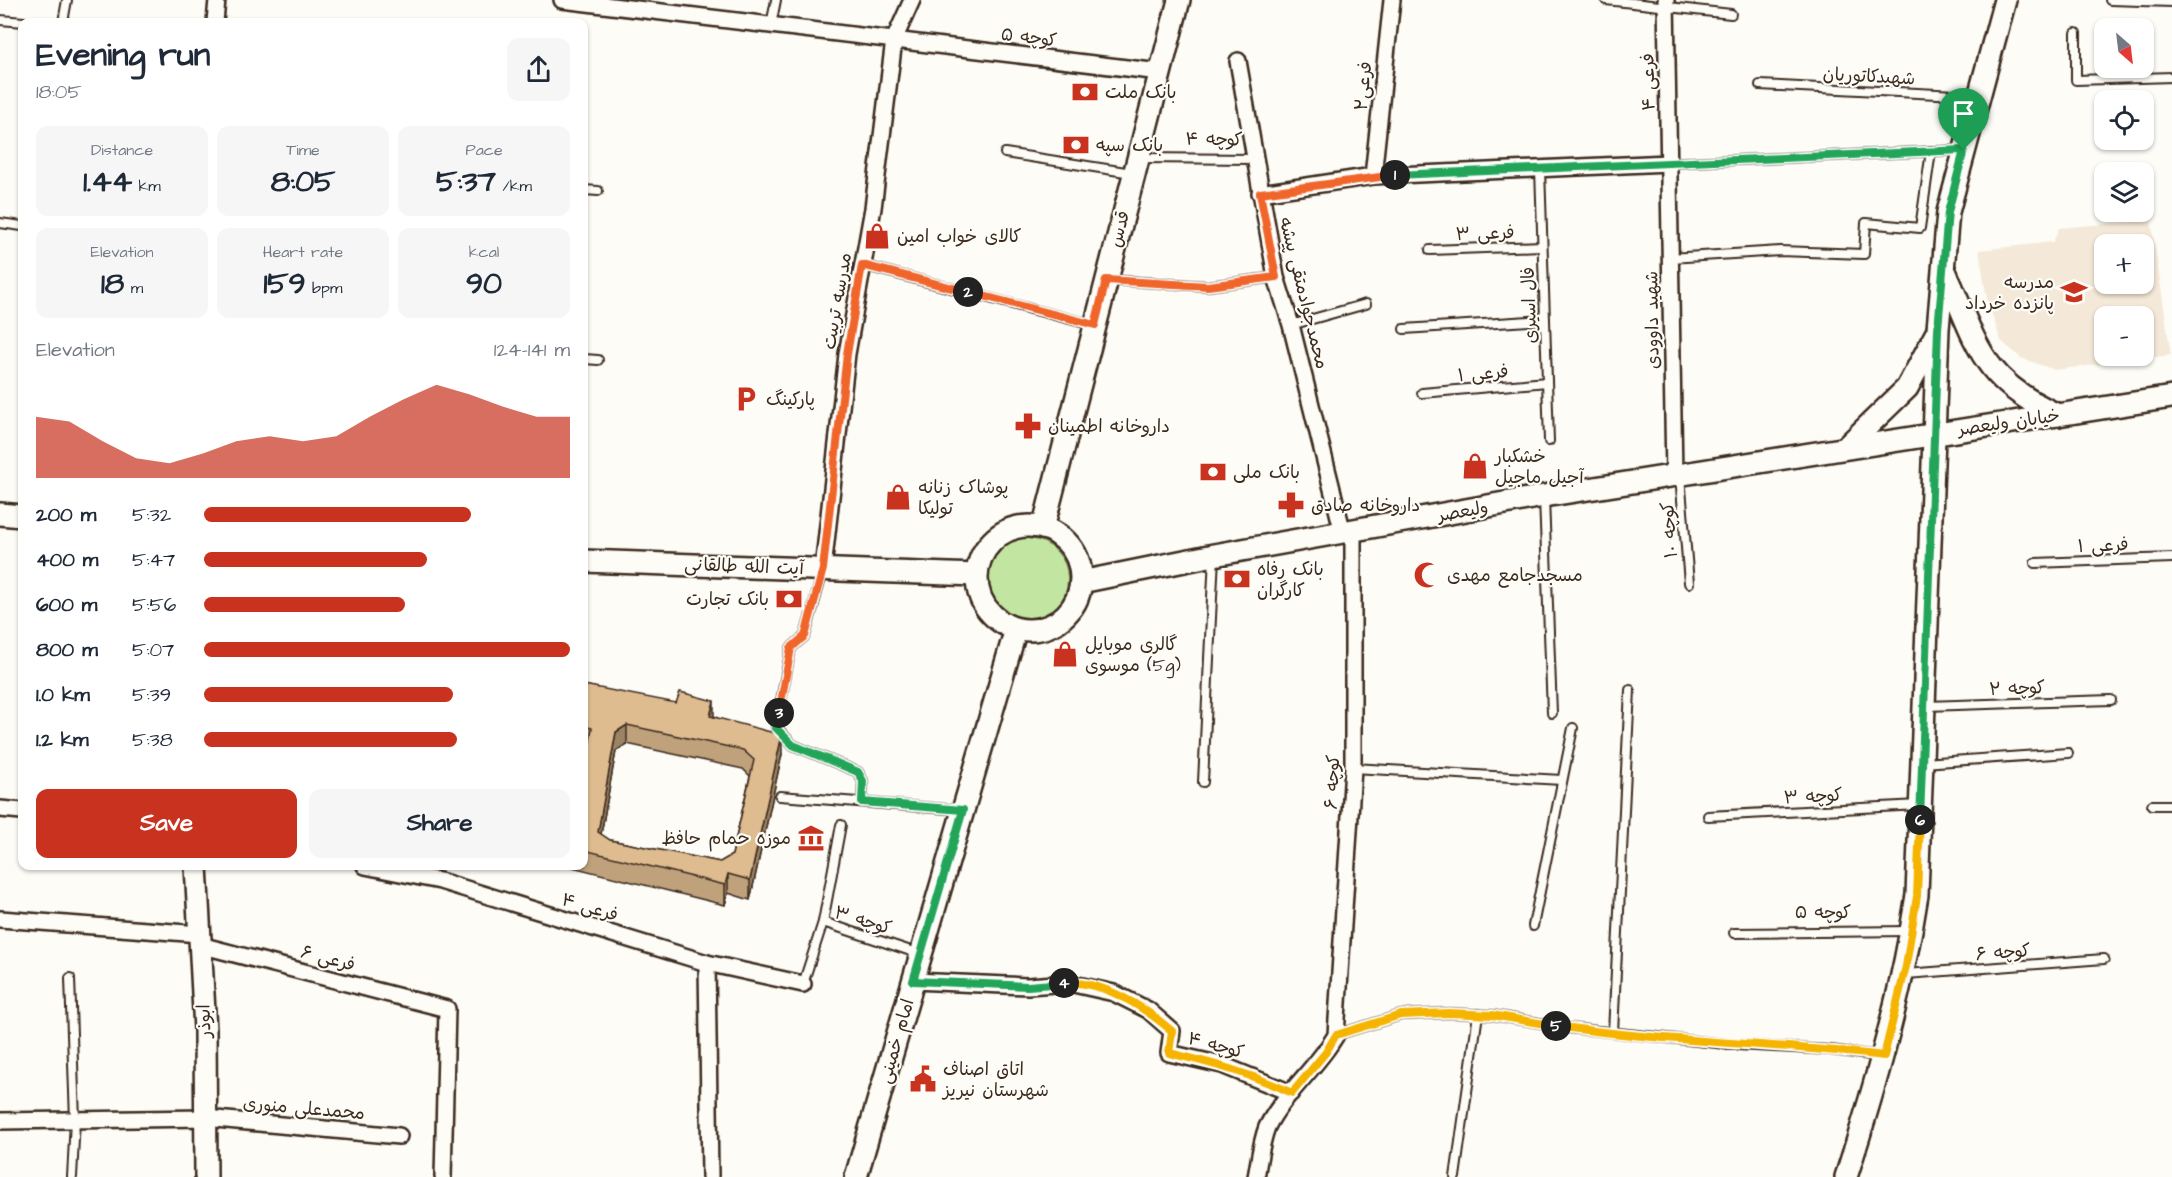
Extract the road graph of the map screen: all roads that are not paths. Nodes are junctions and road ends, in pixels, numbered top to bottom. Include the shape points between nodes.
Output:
1 (67, 0) edge
2 (217, 0) edge
3 (562, 0) edge
4 (776, 0) edge
5 (912, 0) edge
6 (1179, 0) edge
7 (1392, 0) edge
8 (1606, 0) edge
9 (2004, 0) edge
10 (2110, 0) edge
11 (2172, 2) edge
12 (1666, 3) edge
13 (1731, 14) dead end
14 (64, 18) edge
15 (215, 18) edge
16 (0, 20) edge
17 (18, 22) edge
18 (771, 25) junction
19 (2076, 33) dead end
20 (894, 40) junction
21 (1238, 61) dead end
22 (1160, 72) junction
23 (2172, 77) edge
24 (1760, 86) dead end
25 (1978, 96) junction
26 (1964, 150) junction
27 (1931, 151) junction
28 (1005, 153) dead end
29 (1254, 159) junction
30 (1669, 163) junction
31 (1136, 166) junction
32 (1540, 168) junction
33 (1373, 176) junction
34 (588, 190) edge
35 (598, 190) dead end
36 (1260, 193) junction
37 (0, 224) edge
38 (18, 226) edge
39 (1542, 246) junction
40 (1430, 250) dead end
41 (1670, 258) junction
42 (862, 265) junction
43 (1943, 268) junction
44 (1276, 277) junction
45 (1106, 280) junction
46 (1366, 304) dead end
47 (1545, 320) junction
48 (1095, 325) junction
49 (1291, 325) junction
50 (1404, 329) dead end
51 (1938, 329) junction
52 (588, 359) edge
53 (598, 360) dead end
54 (1547, 382) junction
55 (1422, 393) dead end
56 (2172, 398) edge
57 (2058, 415) junction
58 (1934, 433) junction
59 (1549, 441) dead end
60 (1846, 447) junction
61 (1677, 475) junction
62 (1544, 496) junction
63 (0, 513) edge
64 (18, 515) edge
65 (1042, 528) junction
66 (1348, 532) junction
67 (1214, 555) junction
68 (2172, 558) edge
69 (588, 561) edge
70 (2036, 563) dead end
71 (823, 569) junction
72 (976, 575) junction
73 (1081, 582) junction
74 (1689, 583) dead end
75 (1016, 629) junction
76 (1630, 690) dead end
77 (2111, 700) dead end
78 (1924, 706) junction
79 (1552, 713) dead end
80 (1573, 728) dead end
81 (2068, 753) dead end
82 (1922, 763) junction
83 (1353, 768) junction
84 (1562, 780) junction
85 (1203, 782) dead end
86 (780, 796) dead end
87 (862, 802) junction
88 (1920, 805) junction
89 (2152, 805) dead end
90 (2172, 805) edge
91 (0, 809) edge
92 (963, 810) junction
93 (18, 811) edge
94 (1708, 816) dead end
95 (841, 825) dead end
96 (196, 870) edge
97 (385, 870) edge
98 (0, 919) edge
99 (823, 922) junction
100 (1533, 926) dead end
101 (1911, 931) junction
102 (1734, 933) dead end
103 (200, 940) junction
104 (921, 954) junction
105 (2104, 959) dead end
106 (707, 963) junction
107 (1904, 975) junction
108 (70, 978) dead end
109 (913, 981) junction
110 (803, 984) joint
111 (1478, 1014) junction
112 (1613, 1032) junction
113 (1336, 1035) junction
114 (1884, 1056) junction
115 (1292, 1093) junction
116 (206, 1118) junction
117 (75, 1120) junction
118 (0, 1121) edge
119 (399, 1136) dead end
120 (72, 1177) edge
121 (206, 1177) edge
122 (443, 1177) edge
123 (710, 1177) edge
124 (856, 1177) edge
125 (1256, 1177) edge
126 (1455, 1177) edge
127 (1846, 1177) edge

1 - 14 lane
2 - 15 street
3 - 18 street, کوچه ۵
4 - 18 lane
5 - 20 street, مدرسه تربیت
6 - 22 main road, قدس
7 - 33 street, فرعی۲
8 - 12 lane
9 - 25 main road
10 - 11 lane
12 - 13 lane
12 - 30 street, فرعی ۴
16 - 17 lane
18 - 20 street, کوچه ۵
19 - 23 lane via 2076,80
20 - 22 street, کوچه ۵
20 - 42 street, مدرسه تربیت
21 - 29 street, محمدجوادمتقی پیشه
22 - 31 main road, قدس
24 - 25 lane, شهیدکاتوریان
25 - 26 main road
26 - 27 lane
26 - 43 main road via 1948,212
27 - 30 lane
27 - 41 lane via 1920,228 1866,223 1864,254 1780,251
28 - 31 lane
29 - 31 lane, کوچه ۴
29 - 36 street, محمدجوادمتقی پیشه
30 - 32 street
30 - 41 street, شهید داوودی
31 - 45 main road, قدس
32 - 33 street
32 - 39 lane, فال اسیری
33 - 36 street
34 - 35 lane
36 - 44 street, محمدجوادمتقی پیشه
37 - 38 lane
39 - 40 lane, فرعی ۳
39 - 47 lane, فال اسیری
41 - 61 street, شهید داوودی
42 - 48 lane
42 - 71 street, مدرسه تربیت via 847,354
43 - 51 main road
43 - 57 main road via 1981,354 2003,382 2026,401
44 - 45 lane via 1208,286
44 - 49 street, محمدجوادمتقی پیشه
45 - 48 main road, قدس
46 - 49 lane
47 - 50 lane
47 - 54 lane, فال اسیری
48 - 65 main road, قدس
49 - 66 street, محمدجوادمتقی پیشه
51 - 58 main road
51 - 60 main road via 1906,388
52 - 53 lane
54 - 55 lane, فرعی ۱
54 - 59 lane, فال اسیری
56 - 57 main road, خیابان ولیعصر
57 - 58 main road, خیابان ولیعصر
58 - 60 main road, خیابان ولیعصر
58 - 78 main road
60 - 61 main road, ولیعصر
61 - 62 main road, ولیعصر
61 - 74 lane, کوچه ۱۰
62 - 66 main road, ولیعصر
62 - 79 lane
63 - 64 main road
65 - 72 main road via 1027,526 999,536 984,553
65 - 73 main road via 1059,536 1071,548 1079,564
66 - 67 main road, ولیعصر
66 - 83 street, ۶ کوچه
67 - 73 main road, ولیعصر
67 - 85 lane
68 - 70 lane, فرعی ۱
69 - 71 main road, آیت الله طالقانی
71 - 72 main road, آیت الله طالقانی
71 - 87 lane via 805,636 791,648 776,728 793,745 858,772 863,781
72 - 75 main road via 978,593 986,609
73 - 75 main road via 1074,603 1059,620 1046,628
75 - 92 main road, امام خمینی
76 - 112 lane
77 - 78 lane, کوچه ۲
78 - 82 main road
80 - 84 lane
81 - 82 lane
82 - 88 main road
83 - 84 lane
83 - 113 street, ۶ کوچه
84 - 100 lane
86 - 87 lane
87 - 92 lane
88 - 94 lane, کوچه ۳
88 - 101 main road via 1917,896
89 - 90 lane
91 - 93 street
92 - 104 main road, امام خمینی
95 - 99 lane
96 - 103 main road, ابوذر
97 - 106 street, فرعی ۴ via 440,881
98 - 103 street, فرعی ۶
99 - 104 lane, کوچه ۳
99 - 110 lane, کوچه ۳
101 - 102 lane, کوچه ۵
101 - 107 main road
103 - 116 main road, ابوذر
103 - 122 street, فرعی ۶ via 447,1009
104 - 109 main road, امام خمینی
105 - 107 lane, کوچه ۶
106 - 110 street, فرعی ۴
106 - 123 street
107 - 114 main road
108 - 117 lane
109 - 115 street, کوچه ۴ via 1028,986 1069,982 1114,993 1148,1010 1172,1031 1169,1053 1222,1065
109 - 124 main road, امام خمینی
111 - 112 lane
111 - 113 lane via 1401,1015
111 - 126 lane
112 - 114 lane
113 - 115 street
114 - 127 main road
115 - 125 street via 1267,1128
116 - 117 street, محمدعلی منوری
116 - 119 street, محمدعلی منوری
116 - 121 main road, ابوذر
117 - 118 street, محمدعلی منوری
117 - 120 lane

